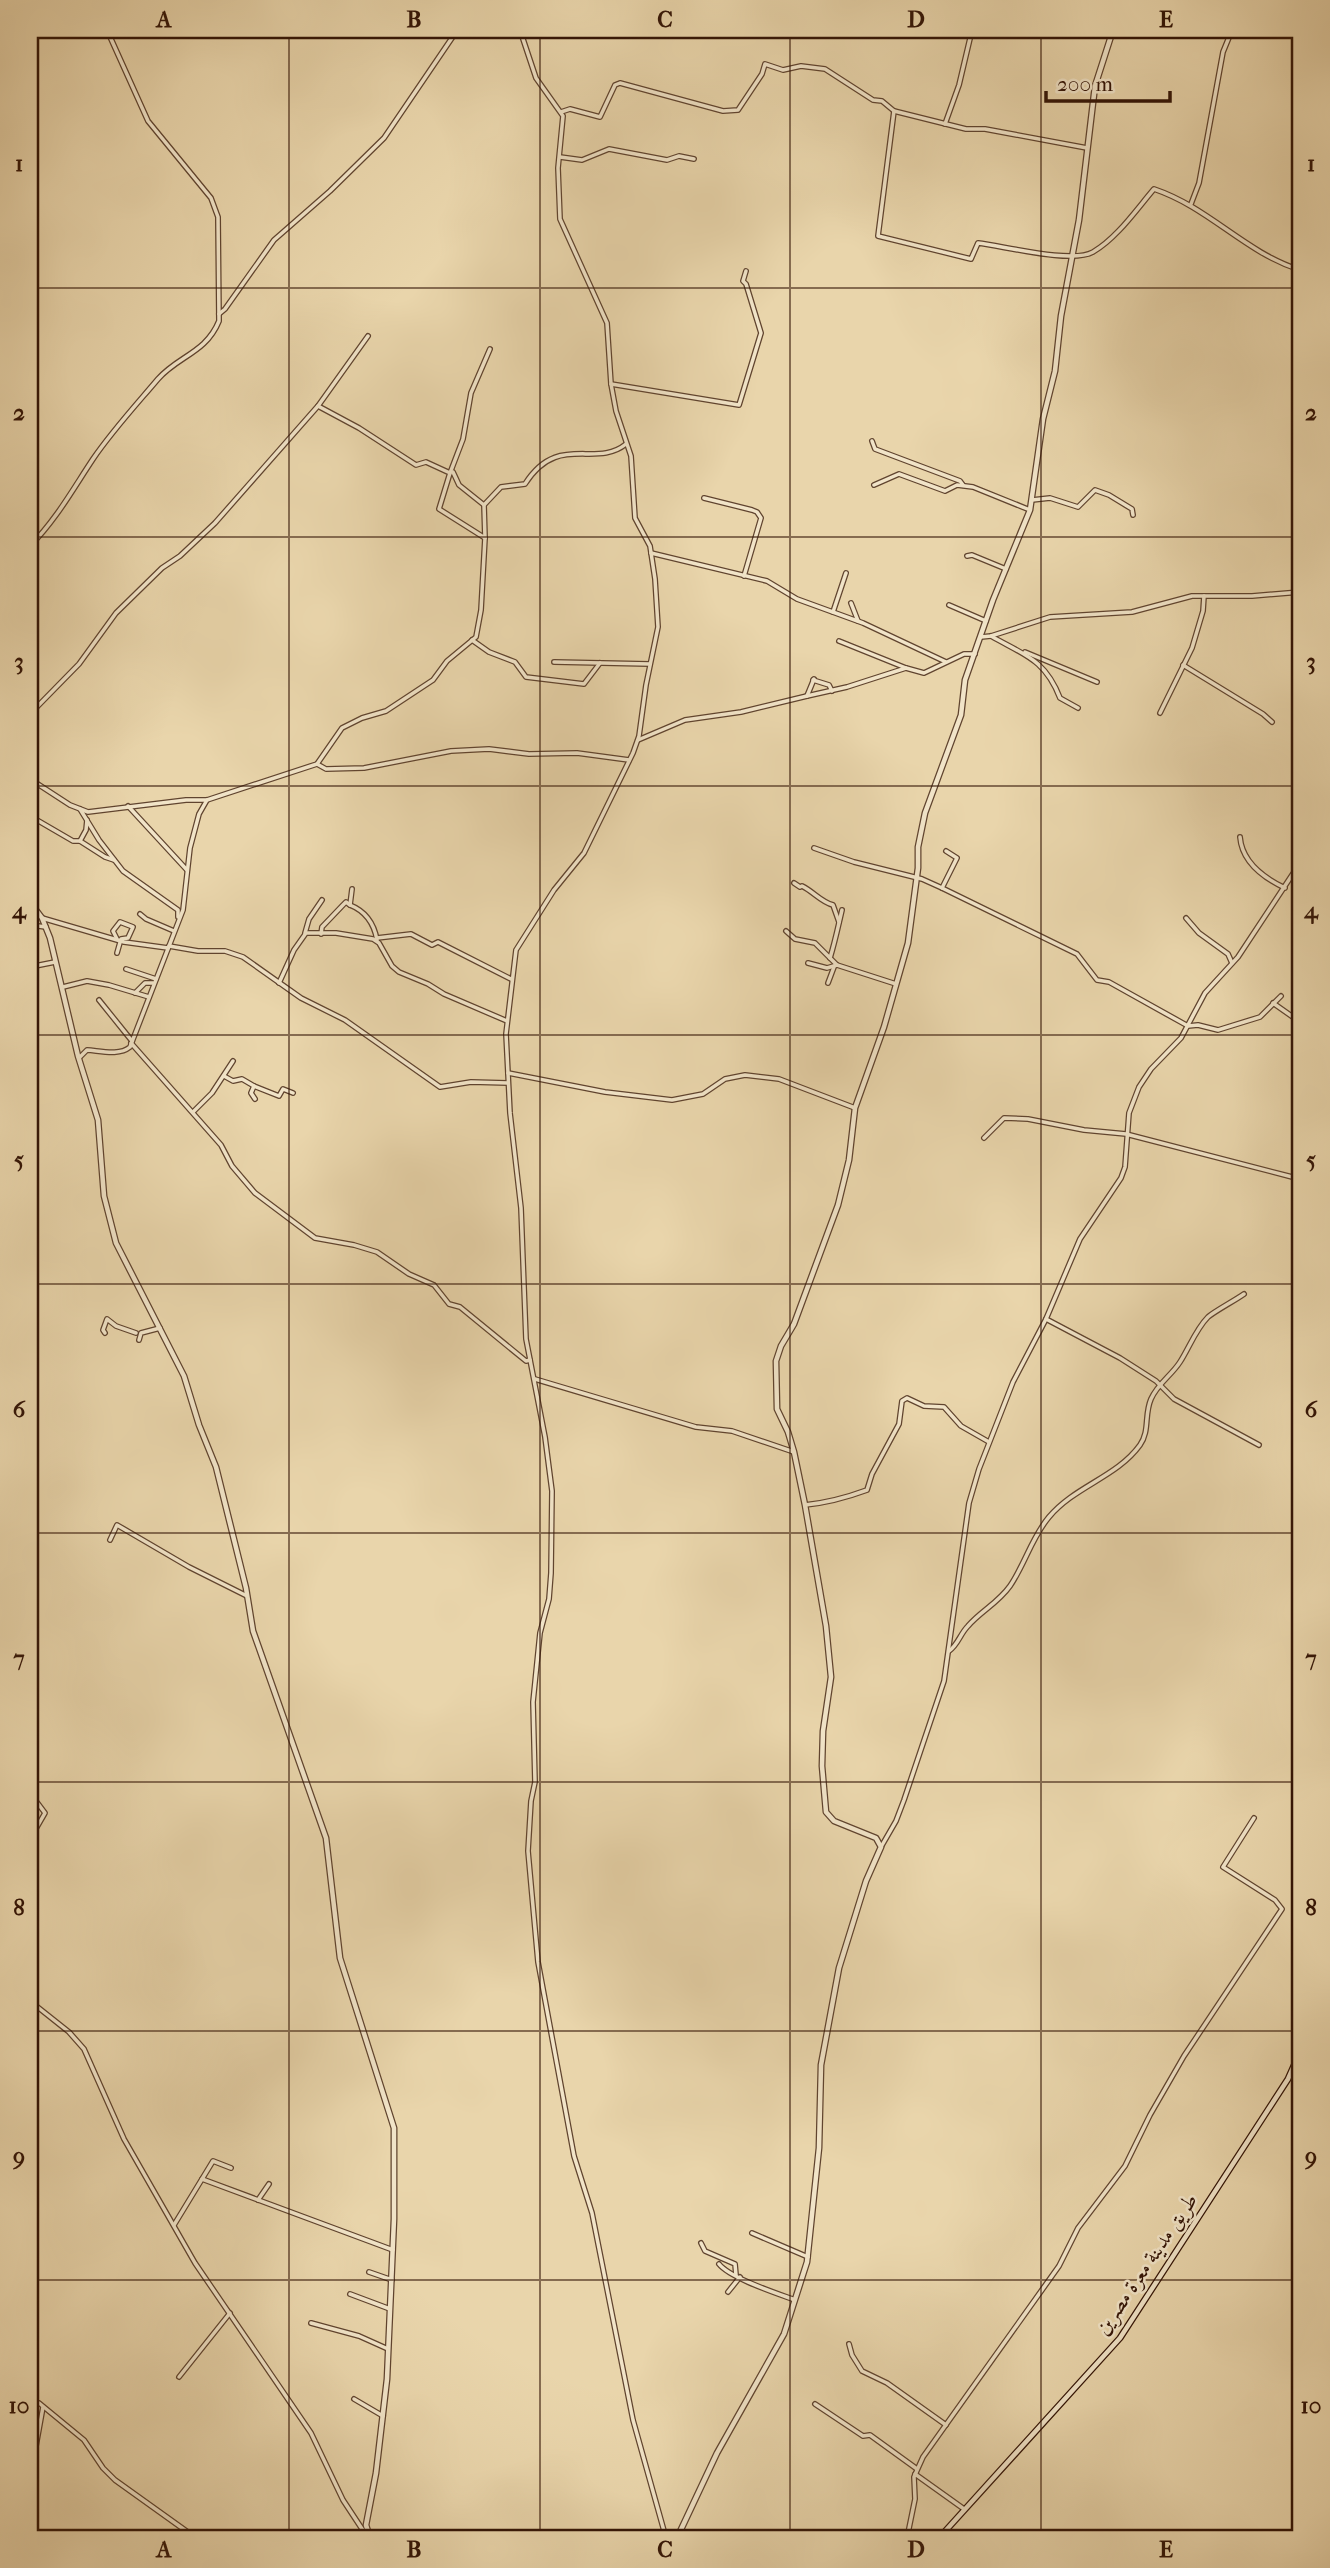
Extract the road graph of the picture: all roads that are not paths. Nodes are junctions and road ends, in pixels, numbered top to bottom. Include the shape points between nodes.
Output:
1 (107, 30) edge
2 (460, 30) edge
3 (520, 30) edge
4 (972, 30) edge
5 (1113, 30) edge
6 (1232, 30) edge
7 (894, 111) junction
8 (561, 112) junction
9 (945, 124) junction
10 (1087, 148) junction
11 (560, 157) junction
12 (694, 159) dead end
13 (1191, 205) junction
14 (1073, 256) junction
15 (1300, 270) edge
16 (746, 271) dead end
17 (219, 315) junction
18 (368, 336) dead end
19 (490, 349) dead end
20 (611, 384) junction
21 (318, 406) junction
22 (872, 441) dead end
23 (627, 444) junction
24 (452, 473) junction
25 (874, 485) dead end
26 (963, 485) junction
27 (704, 498) dead end
28 (1032, 499) junction
29 (484, 505) junction
30 (1030, 510) junction
31 (1133, 515) dead end
32 (485, 538) junction
33 (30, 546) edge
34 (651, 553) junction
35 (967, 556) dead end
36 (1006, 569) junction
37 (846, 573) dead end
38 (744, 576) junction
39 (1300, 592) edge
40 (1204, 596) junction
41 (851, 603) dead end
42 (949, 605) dead end
43 (833, 612) junction
44 (858, 621) junction
45 (986, 621) junction
46 (991, 636) junction
47 (981, 637) junction
48 (472, 640) junction
49 (839, 641) dead end
50 (1023, 651) junction
51 (975, 654) junction
52 (554, 662) dead end
53 (947, 662) junction
54 (600, 663) junction
55 (650, 664) junction
56 (1183, 665) junction
57 (906, 668) junction
58 (1097, 681) dead end
59 (832, 691) junction
60 (807, 696) junction
61 (1078, 708) dead end
62 (1160, 713) dead end
63 (30, 714) edge
64 (1272, 722) dead end
65 (638, 740) junction
66 (630, 760) junction
67 (317, 764) junction
68 (30, 779) edge
69 (207, 800) junction
70 (128, 806) junction
71 (79, 807) junction
72 (30, 816) edge
73 (86, 820) junction
74 (1240, 836) dead end
75 (80, 841) junction
76 (102, 845) junction
77 (814, 848) dead end
78 (94, 849) junction
79 (946, 850) dead end
80 (115, 860) junction
81 (1300, 863) edge
82 (187, 870) junction
83 (917, 879) junction
84 (802, 886) dead end
85 (942, 888) junction
86 (1284, 888) junction
87 (352, 889) dead end
88 (321, 900) dead end
89 (30, 902) edge
90 (350, 905) junction
91 (842, 910) dead end
92 (140, 914) dead end
93 (42, 918) junction
94 (1186, 918) dead end
95 (178, 922) junction
96 (839, 922) junction
97 (30, 925) edge
98 (46, 928) junction
99 (174, 931) junction
100 (786, 931) dead end
101 (321, 934) junction
102 (304, 935) junction
103 (128, 938) junction
104 (118, 940) junction
105 (377, 940) junction
106 (135, 944) junction
107 (168, 947) junction
108 (117, 953) dead end
109 (830, 959) junction
110 (56, 962) junction
111 (808, 963) dead end
112 (1232, 963) junction
113 (836, 966) junction
114 (30, 967) edge
115 (126, 969) dead end
116 (511, 979) junction
117 (155, 981) junction
118 (279, 983) junction
119 (828, 983) dead end
120 (895, 984) junction
121 (63, 987) junction
122 (135, 993) junction
123 (1281, 996) dead end
124 (149, 997) junction
125 (99, 1000) dead end
126 (1273, 1003) junction
127 (507, 1021) junction
128 (1300, 1022) edge
129 (1188, 1026) junction
130 (132, 1042) junction
131 (78, 1059) junction
132 (233, 1061) dead end
133 (508, 1073) junction
134 (224, 1076) junction
135 (508, 1083) junction
136 (254, 1086) junction
137 (293, 1093) dead end
138 (256, 1098) dead end
139 (855, 1108) junction
140 (193, 1112) junction
141 (1126, 1134) junction
142 (984, 1138) dead end
143 (1300, 1179) edge
144 (1244, 1294) dead end
145 (1046, 1320) junction
146 (160, 1328) junction
147 (128, 1330) junction
148 (105, 1333) dead end
149 (141, 1333) junction
150 (128, 1336) dead end
151 (139, 1340) dead end
152 (530, 1360) junction
153 (535, 1379) junction
154 (1159, 1384) junction
155 (989, 1442) junction
156 (1259, 1445) dead end
157 (794, 1452) junction
158 (805, 1505) junction
159 (110, 1540) dead end
160 (247, 1596) junction
161 (949, 1651) junction
162 (30, 1793) edge
163 (1254, 1818) dead end
164 (30, 1839) edge
165 (881, 1847) junction
166 (30, 2001) edge
167 (1300, 2052) edge
168 (231, 2168) dead end
169 (202, 2179) junction
170 (269, 2184) dead end
171 (258, 2200) junction
172 (174, 2225) junction
173 (752, 2233) dead end
174 (701, 2243) dead end
175 (393, 2250) junction
176 (808, 2257) junction
177 (719, 2263) dead end
178 (369, 2272) dead end
179 (738, 2276) junction
180 (392, 2280) junction
181 (728, 2292) dead end
182 (350, 2294) dead end
183 (795, 2300) junction
184 (390, 2309) junction
185 (230, 2313) junction
186 (310, 2323) dead end
187 (849, 2344) dead end
188 (389, 2350) junction
189 (179, 2377) dead end
190 (30, 2396) edge
191 (354, 2399) dead end
192 (30, 2403) edge
193 (39, 2403) junction
194 (815, 2404) dead end
195 (43, 2407) junction
196 (383, 2416) junction
197 (946, 2425) junction
198 (36, 2446) dead end
199 (916, 2472) junction
200 (964, 2509) junction
201 (196, 2538) edge
202 (369, 2538) edge
203 (666, 2538) edge
204 (677, 2538) edge
205 (906, 2538) edge
206 (939, 2538) edge

1 - 17 street via 148,121 211,198 218,217
2 - 17 street via 384,138 274,240
3 - 8 street via 536,78
4 - 9 street
5 - 10 street via 1095,86
6 - 13 street via 1223,52
7 - 8 street via 825,69 765,64 738,110 723,111 620,83 600,117 570,109
7 - 9 street
7 - 14 street via 878,236 971,259 978,243
8 - 11 street
9 - 10 street
10 - 14 street
11 - 12 street via 582,160 609,149 667,160 679,156
11 - 20 street via 560,219 607,323
13 - 14 street via 1154,188 1091,254
13 - 15 street via 1252,248
14 - 28 street
16 - 20 street via 743,281 761,333 739,405
17 - 33 street via 213,334 160,376
18 - 21 street
19 - 24 street via 471,393
20 - 23 street
21 - 24 street via 416,465 426,462
21 - 63 street via 215,523 116,613 79,664
22 - 26 street via 875,450
23 - 29 street via 603,453 568,452 539,464 525,484 502,487
23 - 34 street via 635,518
24 - 29 street via 459,485
24 - 32 street via 439,509
25 - 26 street via 899,474 945,491
26 - 30 street
27 - 38 street via 752,510 761,518
28 - 30 street
28 - 31 street via 1050,498 1078,507 1095,490 1132,509
29 - 32 street
30 - 36 street
32 - 48 street via 481,610
34 - 38 street
34 - 55 street via 658,627
35 - 36 street
36 - 45 street
37 - 43 street
38 - 43 street
39 - 40 street
40 - 46 street via 1132,612 1050,617
40 - 56 street
41 - 44 street
42 - 45 street
43 - 44 street
44 - 53 street
45 - 47 street
46 - 47 street
46 - 50 street
47 - 51 street
48 - 54 street via 515,662 526,677 584,684
48 - 67 street via 433,680 386,711 342,728
49 - 57 street
50 - 58 street
50 - 61 street via 1047,673 1060,698
51 - 53 street
51 - 83 street via 965,680 961,715 922,822
52 - 54 street
53 - 57 street via 924,673
54 - 55 street
55 - 65 street
56 - 62 street
56 - 64 street
57 - 59 street
59 - 60 street
59 - 60 street via 814,679
60 - 65 street via 685,720
65 - 66 street
66 - 67 street via 489,749 450,751 364,768 326,769
66 - 116 street via 584,853 516,948
67 - 69 street
68 - 71 street
69 - 70 street
69 - 82 street via 199,814
70 - 71 street via 88,813
70 - 82 street
71 - 73 street
72 - 75 street
73 - 75 street
73 - 76 street
74 - 86 street via 1252,865
75 - 78 street
76 - 78 street
76 - 80 street
77 - 83 street
78 - 80 street
79 - 85 street via 957,858
80 - 95 street via 123,871 178,911
81 - 86 street
82 - 95 street
83 - 85 street
83 - 120 street via 908,943
84 - 96 street via 833,905
85 - 129 street via 1077,954 1097,980 1109,982
86 - 112 street
87 - 90 street
88 - 102 street
89 - 93 street
90 - 101 street via 342,905
90 - 105 street via 364,912
91 - 96 street
92 - 99 street
93 - 98 street
93 - 104 street
94 - 112 street via 1228,954
95 - 99 street
96 - 109 street
97 - 98 street
98 - 110 street
99 - 107 street
100 - 109 street via 795,939 815,943
101 - 102 street
101 - 105 street
102 - 118 street
103 - 104 street
103 - 104 street via 134,927 120,922 113,931
103 - 106 street
104 - 106 street
104 - 108 street
105 - 116 street via 411,934 432,945 438,942
105 - 127 street via 398,972
106 - 107 street
107 - 117 street
107 - 118 street via 225,951 243,957
109 - 113 street
110 - 114 street
110 - 121 street
111 - 113 street
112 - 129 street via 1205,993
113 - 119 street
113 - 120 street
115 - 117 street
116 - 127 street
117 - 122 street
117 - 124 street
118 - 135 street via 345,1020 440,1087
120 - 139 street
121 - 122 street via 87,981
121 - 131 street
122 - 124 street
123 - 126 street
124 - 130 street
125 - 130 street
126 - 128 street
126 - 129 street via 1260,1017 1222,1029
127 - 133 street
129 - 141 street via 1139,1087
130 - 131 street via 125,1051 87,1050
130 - 140 street
131 - 146 street via 98,1120 104,1196 116,1243
132 - 134 street
133 - 135 street
133 - 139 street via 671,1100 703,1094 725,1079 745,1075 779,1079
134 - 136 street
134 - 140 street
135 - 152 street
136 - 137 street via 275,1096 283,1090
136 - 138 street via 251,1093
139 - 157 street via 838,1206 776,1361 777,1409
140 - 152 street via 255,1193 315,1238 377,1252 434,1285 449,1304 460,1307
141 - 142 street via 1009,1117
141 - 143 street
141 - 145 street via 1121,1178 1080,1239
144 - 154 street via 1206,1319 1178,1365
145 - 154 street
145 - 155 street
146 - 149 street
146 - 160 street via 184,1376 216,1467
147 - 148 street via 107,1319
147 - 149 street
147 - 150 street
149 - 151 street
152 - 153 street
153 - 157 street
153 - 203 street via 552,1491 549,1599 540,1633 533,1702 535,1782 528,1851 538,1962 574,2156 592,2213 634,2420
154 - 156 street via 1174,1399
154 - 161 street via 1148,1408 1145,1437 1133,1454 1115,1470 1072,1494 1048,1518 1003,1596 968,1625
155 - 158 street via 961,1426 944,1406 924,1406 907,1398 867,1489
155 - 161 street via 969,1503
157 - 158 street
158 - 165 street via 831,1677 822,1743 826,1812 834,1821 876,1838
159 - 160 street via 117,1525
160 - 175 street via 253,1631 326,1838 340,1958 394,2128
161 - 165 street via 944,1681 916,1764 896,1821
162 - 164 street via 45,1813
163 - 197 street via 1223,1867 1282,1909 1184,2056 1125,2166
165 - 176 street via 839,1968 821,2065 819,2148
166 - 172 street via 84,2049 124,2139
167 - 200 street, طريق مدينة معرة مصرين via 1288,2079 1120,2337
168 - 169 street via 213,2161
169 - 171 street
169 - 172 street
170 - 171 street
171 - 175 street
172 - 185 street
173 - 176 street
174 - 179 street via 705,2251 735,2264
175 - 180 street
176 - 183 street
177 - 179 street
178 - 180 street
179 - 181 street
179 - 183 street
180 - 184 street
182 - 184 street
183 - 204 street via 784,2334 717,2453
184 - 188 street
185 - 189 street
185 - 202 street via 311,2433 343,2500
186 - 188 street via 359,2336
187 - 197 street via 862,2371
188 - 196 street
190 - 193 street
191 - 196 street
192 - 193 street
193 - 195 street
194 - 199 street via 870,2435
195 - 198 street
195 - 201 street via 84,2440 115,2480
196 - 202 street via 366,2525
197 - 199 street
199 - 200 street
199 - 205 street
200 - 206 street, طريق مدينة معرة مصرين

